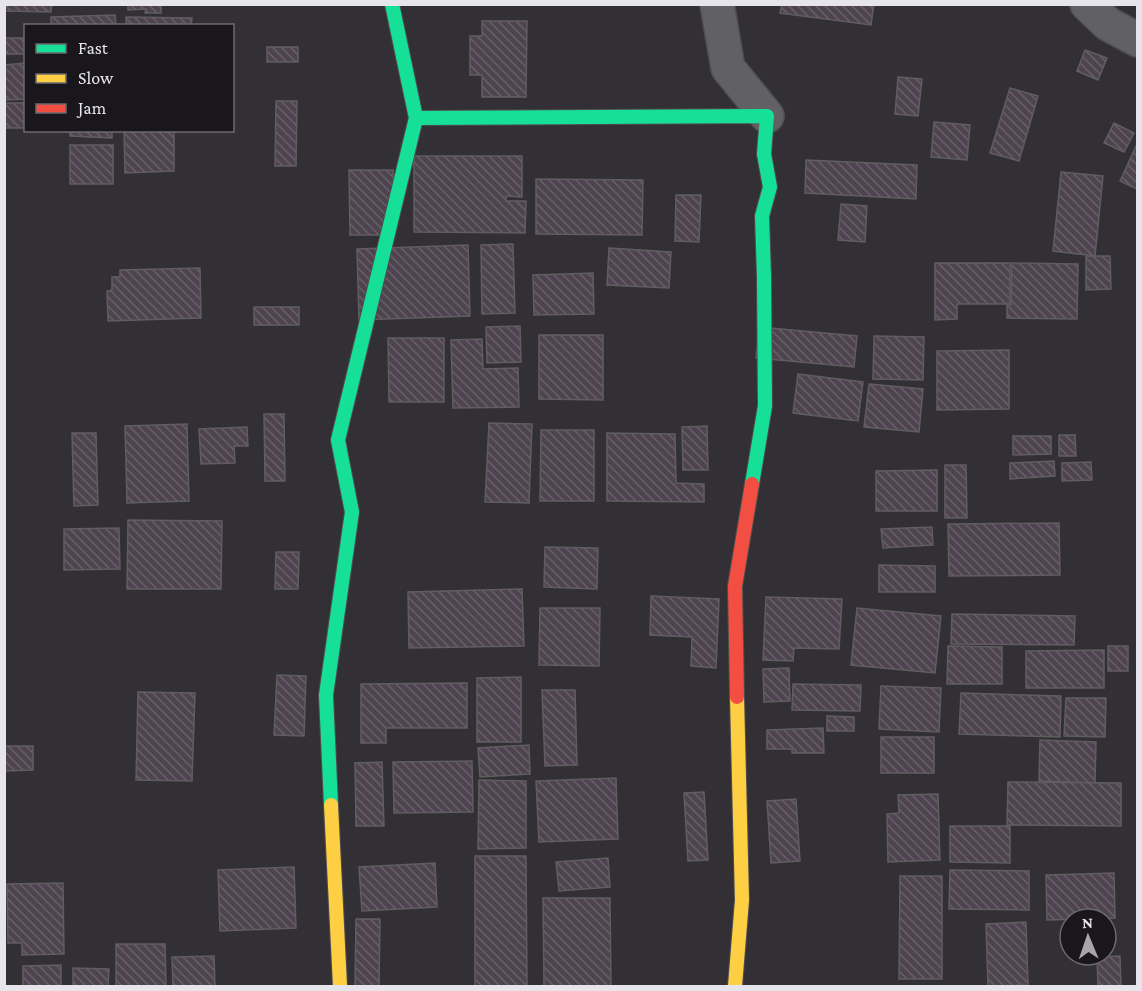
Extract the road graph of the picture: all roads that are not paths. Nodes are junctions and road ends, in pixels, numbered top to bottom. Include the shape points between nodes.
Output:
1 (392, 4) edge
2 (717, 4) edge
3 (1087, 4) edge
4 (1137, 40) edge
5 (767, 116) junction
6 (416, 118) junction
7 (340, 987) edge
8 (735, 987) edge

1 - 6 street
2 - 5 street via 728,68
3 - 4 street via 1108,24
5 - 6 street
5 - 8 street via 764,154 770,187 762,216 765,406 735,586 742,900
6 - 7 street via 338,440 352,512 326,695

